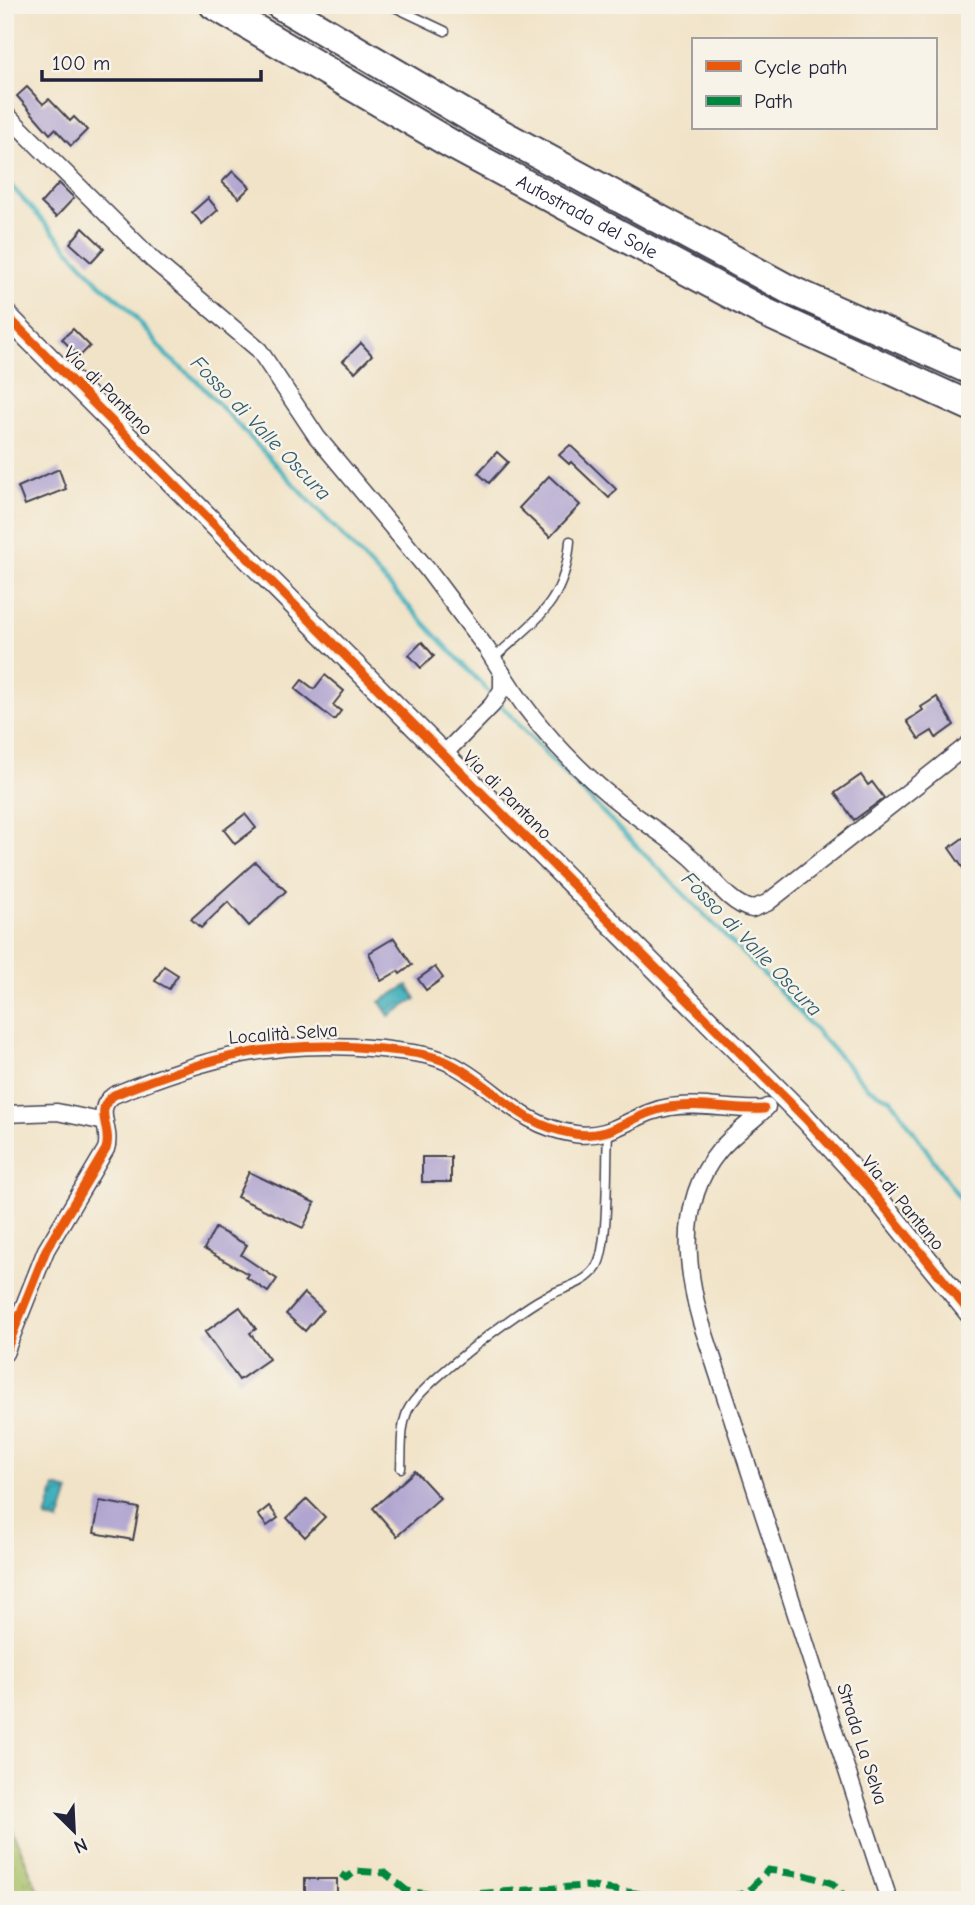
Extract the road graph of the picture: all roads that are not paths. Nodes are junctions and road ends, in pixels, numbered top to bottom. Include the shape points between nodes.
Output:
1 (214, 5) edge
2 (281, 5) edge
3 (390, 5) edge
4 (444, 31) dead end
5 (5, 113) edge
6 (5, 314) edge
7 (970, 370) edge
8 (970, 405) edge
9 (570, 541) dead end
10 (498, 666) junction
11 (970, 743) edge
12 (442, 756) junction
13 (779, 1091) junction
14 (764, 1109) junction
15 (5, 1114) edge
16 (104, 1122) junction
17 (608, 1133) junction
18 (970, 1313) edge
19 (5, 1353) edge
20 (401, 1468) dead end
21 (889, 1900) edge

1 - 8 highway, Autostrada del Sole via 450,144 740,299
2 - 7 highway, Autostrada del Sole via 470,117 788,289
3 - 4 lane
5 - 10 street via 146,253 259,350 317,437 427,569
6 - 12 street, Via di Pantano
9 - 10 lane via 565,578 555,599
10 - 11 street via 539,727 576,766 688,854 738,904 752,909 767,903
10 - 12 street via 502,690 497,700
12 - 13 street, Via di Pantano
13 - 14 street, Strada La Selva
13 - 18 street, Via di Pantano via 868,1187
14 - 17 street, Località Selva via 667,1107
14 - 21 street, Strada La Selva via 705,1171 692,1205 689,1259 701,1322
15 - 16 street via 57,1112
16 - 17 street, Località Selva via 102,1107 110,1097 177,1069 248,1051 334,1046 444,1060 533,1122 570,1133
16 - 19 street, Località Selva via 109,1138 106,1149 46,1250
17 - 20 lane via 603,1247 597,1266 578,1283 525,1309 420,1394 405,1418

